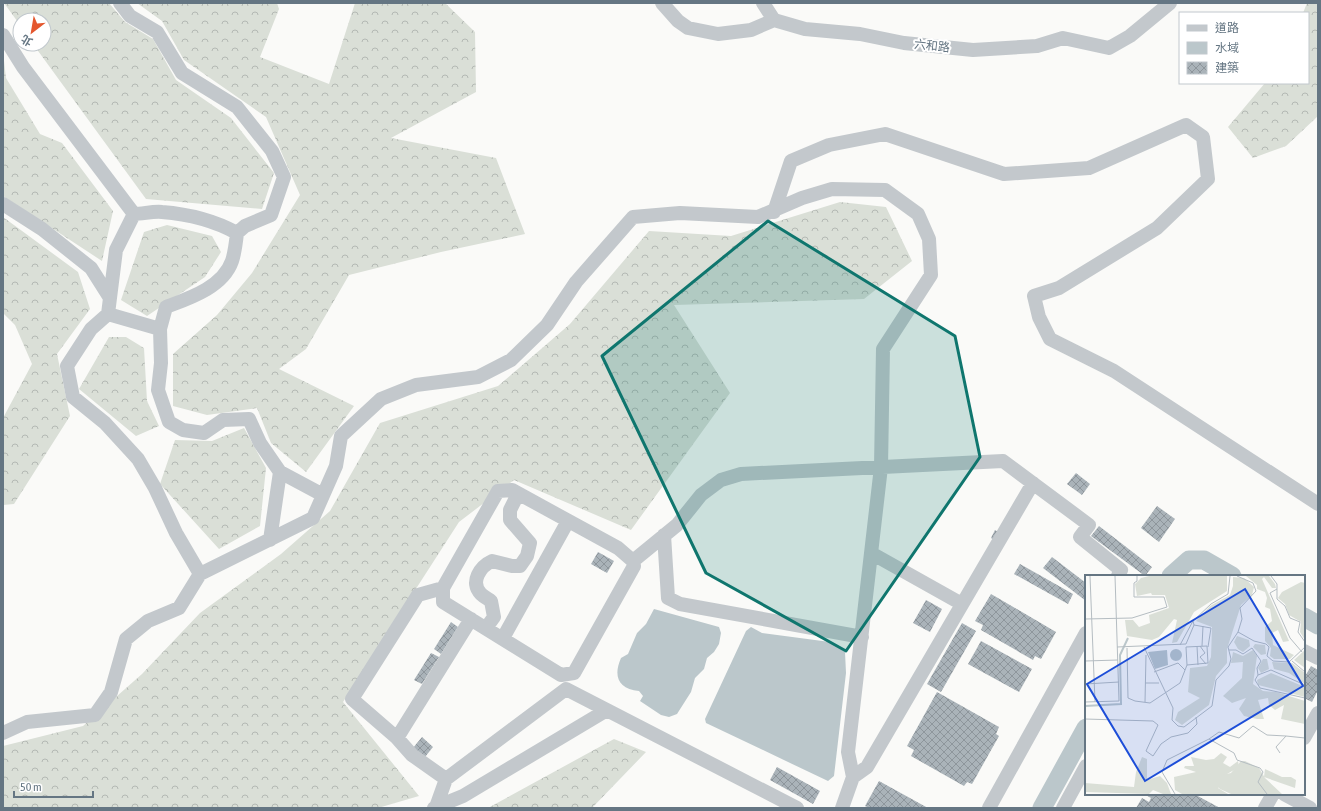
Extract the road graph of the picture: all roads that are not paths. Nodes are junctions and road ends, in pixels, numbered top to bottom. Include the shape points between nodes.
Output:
1 (120, 3) edge
2 (662, 3) edge
3 (763, 3) edge
4 (1170, 3) edge
5 (774, 20) junction
6 (3, 35) edge
7 (3, 204) edge
8 (774, 212) junction
9 (134, 214) junction
10 (237, 233) junction
11 (110, 298) junction
12 (108, 314) junction
13 (160, 329) junction
14 (881, 467) junction
15 (280, 472) junction
16 (1033, 483) junction
17 (518, 494) junction
18 (323, 495) junction
19 (1318, 504) edge
20 (568, 521) junction
21 (664, 535) junction
22 (270, 540) junction
23 (872, 553) junction
24 (633, 561) junction
25 (200, 574) junction
26 (1118, 575) edge
27 (443, 588) junction
28 (962, 604) junction
29 (471, 619) junction
30 (486, 628) junction
31 (1085, 635) edge
32 (862, 637) junction
33 (503, 638) junction
34 (1305, 652) edge
35 (1318, 658) edge
36 (561, 675) junction
37 (566, 690) junction
38 (607, 710) junction
39 (1318, 713) edge
40 (3, 733) edge
41 (1305, 736) edge
42 (397, 738) junction
43 (1085, 768) edge
44 (853, 777) junction
45 (446, 779) junction
46 (1272, 795) edge
47 (1286, 795) edge
48 (435, 808) edge
49 (797, 808) edge
50 (842, 808) edge
51 (989, 808) edge
52 (1063, 808) edge
53 (1265, 808) edge
54 (1310, 808) edge

1 - 10 street via 130,16 157,32 182,73 237,107 272,150 284,178 271,215 245,226
2 - 5 street via 688,28 718,34 751,30
3 - 5 street
4 - 5 street, 六和路 via 1130,36 1109,48 1063,38 1037,46 973,50 904,43 860,34 805,28
6 - 9 street
7 - 11 street via 42,229 91,268
8 - 14 street via 802,198 832,189 885,190 918,214 929,239 931,275 883,349
8 - 18 street via 758,217 680,213 633,217 576,282 547,325 512,360 478,378 416,385 381,399 341,436 336,466
8 - 19 street via 791,161 829,145 885,134 1004,174 1089,168 1186,125 1203,137 1208,179 1157,228 1059,288 1034,296 1039,317 1050,339 1114,371
9 - 10 street via 161,212 180,215 219,223
9 - 11 street via 116,250
10 - 13 street via 232,261 220,280 194,296 166,307
11 - 12 street
12 - 13 street
12 - 25 street via 91,329 67,366 73,397 105,423 138,459
13 - 15 street via 161,363 158,390 169,422 183,430 204,433 223,420 249,420 260,443
14 - 16 street via 1003,461
14 - 21 street via 742,474 721,480 701,495 677,525
14 - 23 street
15 - 18 street
15 - 22 street
16 - 26 street via 1089,525 1080,537 1121,570
16 - 28 street
17 - 20 street
17 - 27 street via 512,490 498,491
17 - 30 street via 510,510 510,520 530,543 527,556 520,566 492,561 483,565 477,576 477,589 492,601 494,617
18 - 22 street via 313,518
20 - 24 street via 618,548
20 - 33 street
21 - 24 street
21 - 32 street via 668,598 680,604
22 - 25 street
23 - 28 street
23 - 32 street
24 - 36 street via 634,566 574,673
25 - 40 street via 179,608 148,621 126,639 111,692 95,714 27,722
27 - 29 street via 442,602
27 - 42 street via 418,595 352,699
28 - 44 street via 867,767
29 - 30 street
29 - 42 street
30 - 33 street
31 - 51 street
32 - 44 street via 848,752
33 - 36 street
34 - 35 street
36 - 37 street
37 - 38 street
37 - 45 street
38 - 48 street via 463,796
38 - 49 street
39 - 41 street
42 - 45 street via 412,755
43 - 52 street
44 - 50 street
45 - 48 street
46 - 53 street
47 - 54 street

